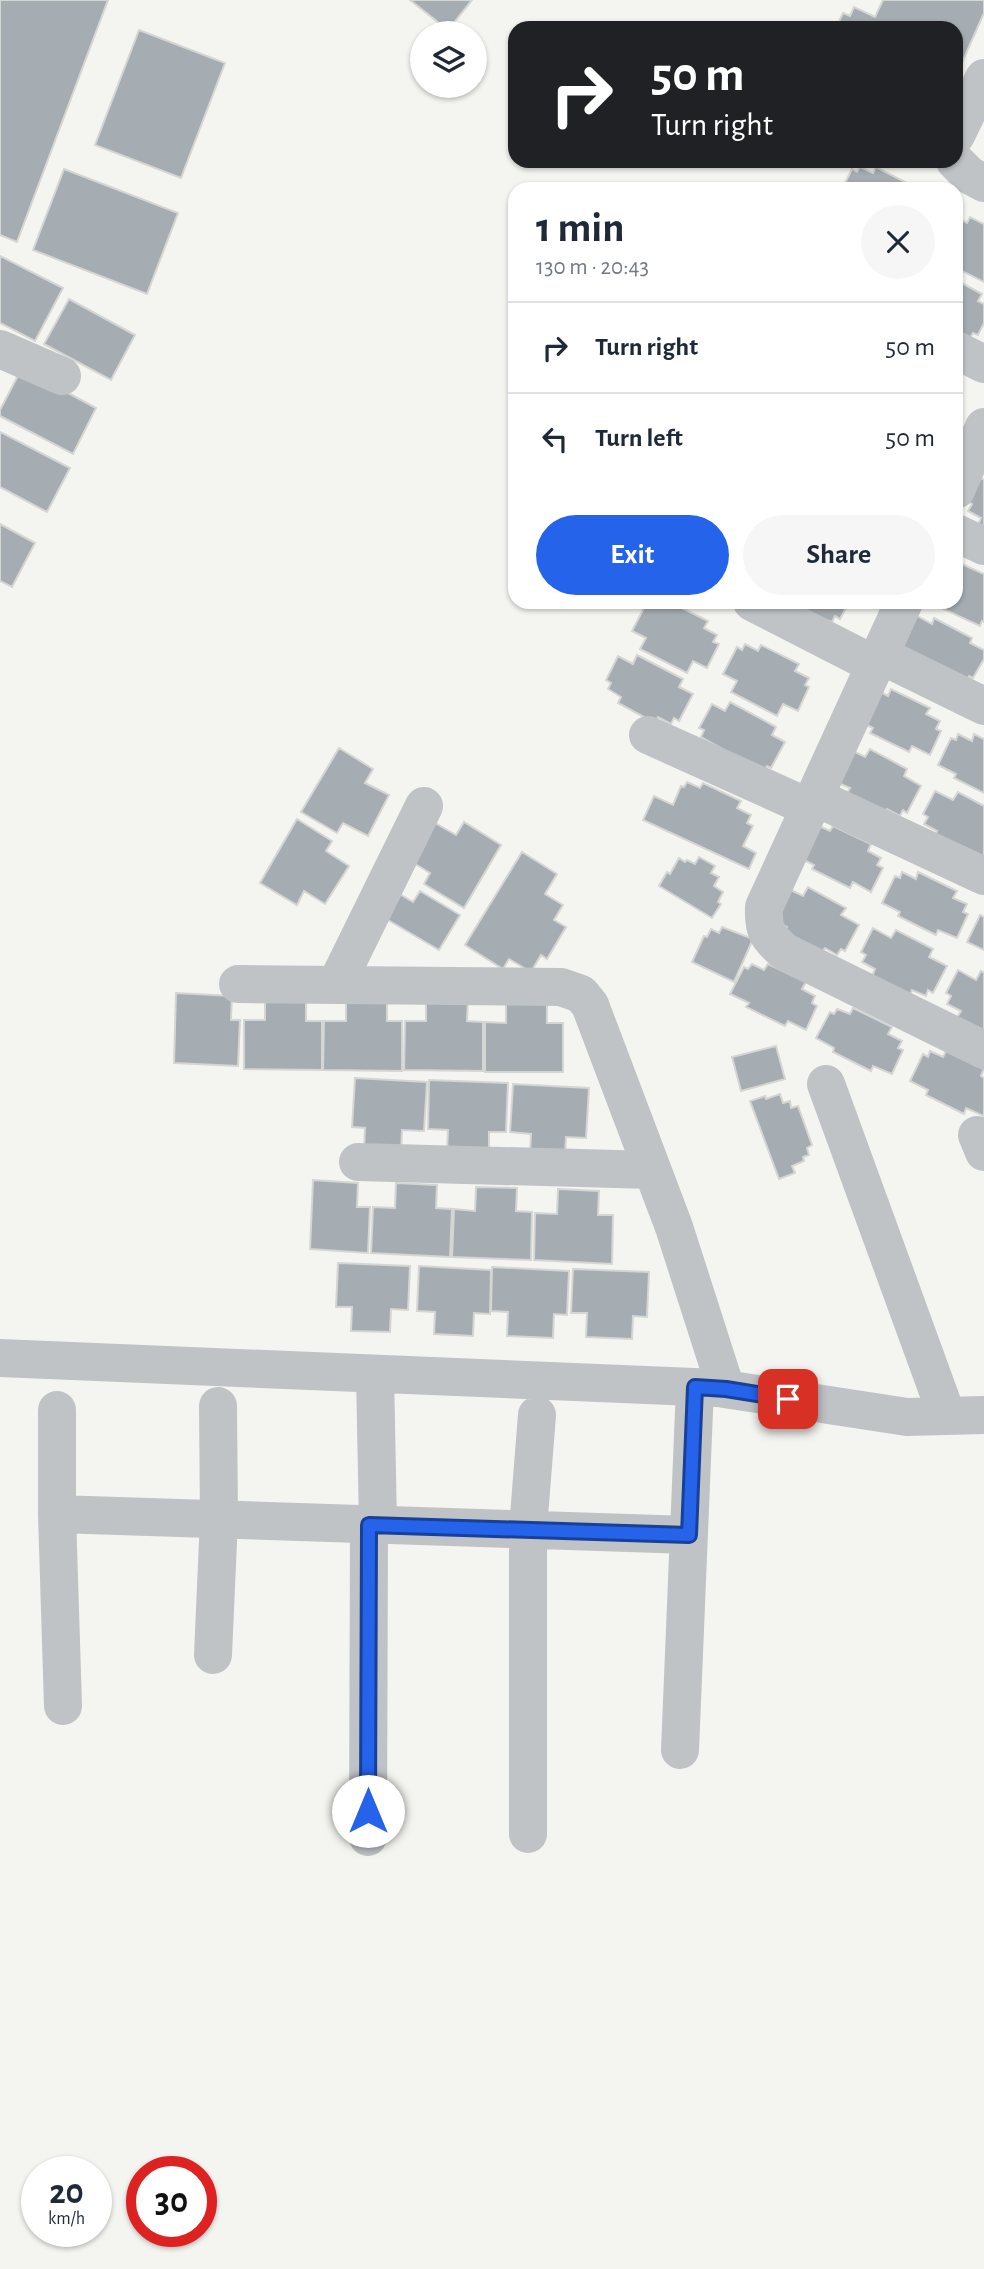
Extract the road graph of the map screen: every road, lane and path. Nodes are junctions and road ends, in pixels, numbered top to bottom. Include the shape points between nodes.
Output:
1 (984, 78) edge
2 (963, 121) edge
3 (960, 168) edge
4 (984, 183) edge
5 (0, 349) edge
6 (963, 354) edge
7 (984, 364) edge
8 (62, 376) dead end
9 (984, 428) edge
10 (963, 474) edge
11 (963, 536) edge
12 (984, 546) edge
13 (767, 609) edge
14 (901, 609) edge
15 (878, 660) junction
16 (984, 706) edge
17 (648, 734) dead end
18 (812, 803) junction
19 (424, 806) dead end
20 (984, 876) edge
21 (238, 984) dead end
22 (336, 985) junction
23 (984, 1050) edge
24 (826, 1084) dead end
25 (358, 1162) dead end
26 (652, 1170) junction
27 (0, 1358) edge
28 (375, 1374) junction
29 (710, 1388) junction
30 (218, 1406) dead end
31 (57, 1410) dead end
32 (537, 1415) dead end
33 (984, 1415) edge
34 (947, 1416) junction
35 (57, 1514) junction
36 (219, 1519) junction
37 (374, 1525) junction
38 (528, 1529) junction
39 (689, 1535) junction
40 (214, 1655) dead end
41 (63, 1706) dead end
42 (680, 1751) dead end
43 (527, 1834) dead end
44 (368, 1837) dead end

1 - 2 street
3 - 4 street
5 - 8 street
6 - 7 street
9 - 10 street
11 - 12 street
13 - 15 street
14 - 15 street
15 - 16 street
15 - 18 street
17 - 18 street
18 - 20 street
18 - 23 street via 764,908 763,925 771,941
19 - 22 street
21 - 22 street
22 - 26 street via 561,987 582,995 590,1005
24 - 34 street
25 - 26 street
26 - 29 street via 674,1227
27 - 28 street
28 - 29 street
28 - 37 street
29 - 34 street via 885,1415
29 - 39 street
30 - 36 street
31 - 35 street
32 - 38 street
33 - 34 street
35 - 36 street
35 - 41 street
36 - 37 street
36 - 40 street
37 - 38 street
37 - 44 street
38 - 39 street
38 - 43 street
39 - 42 street

